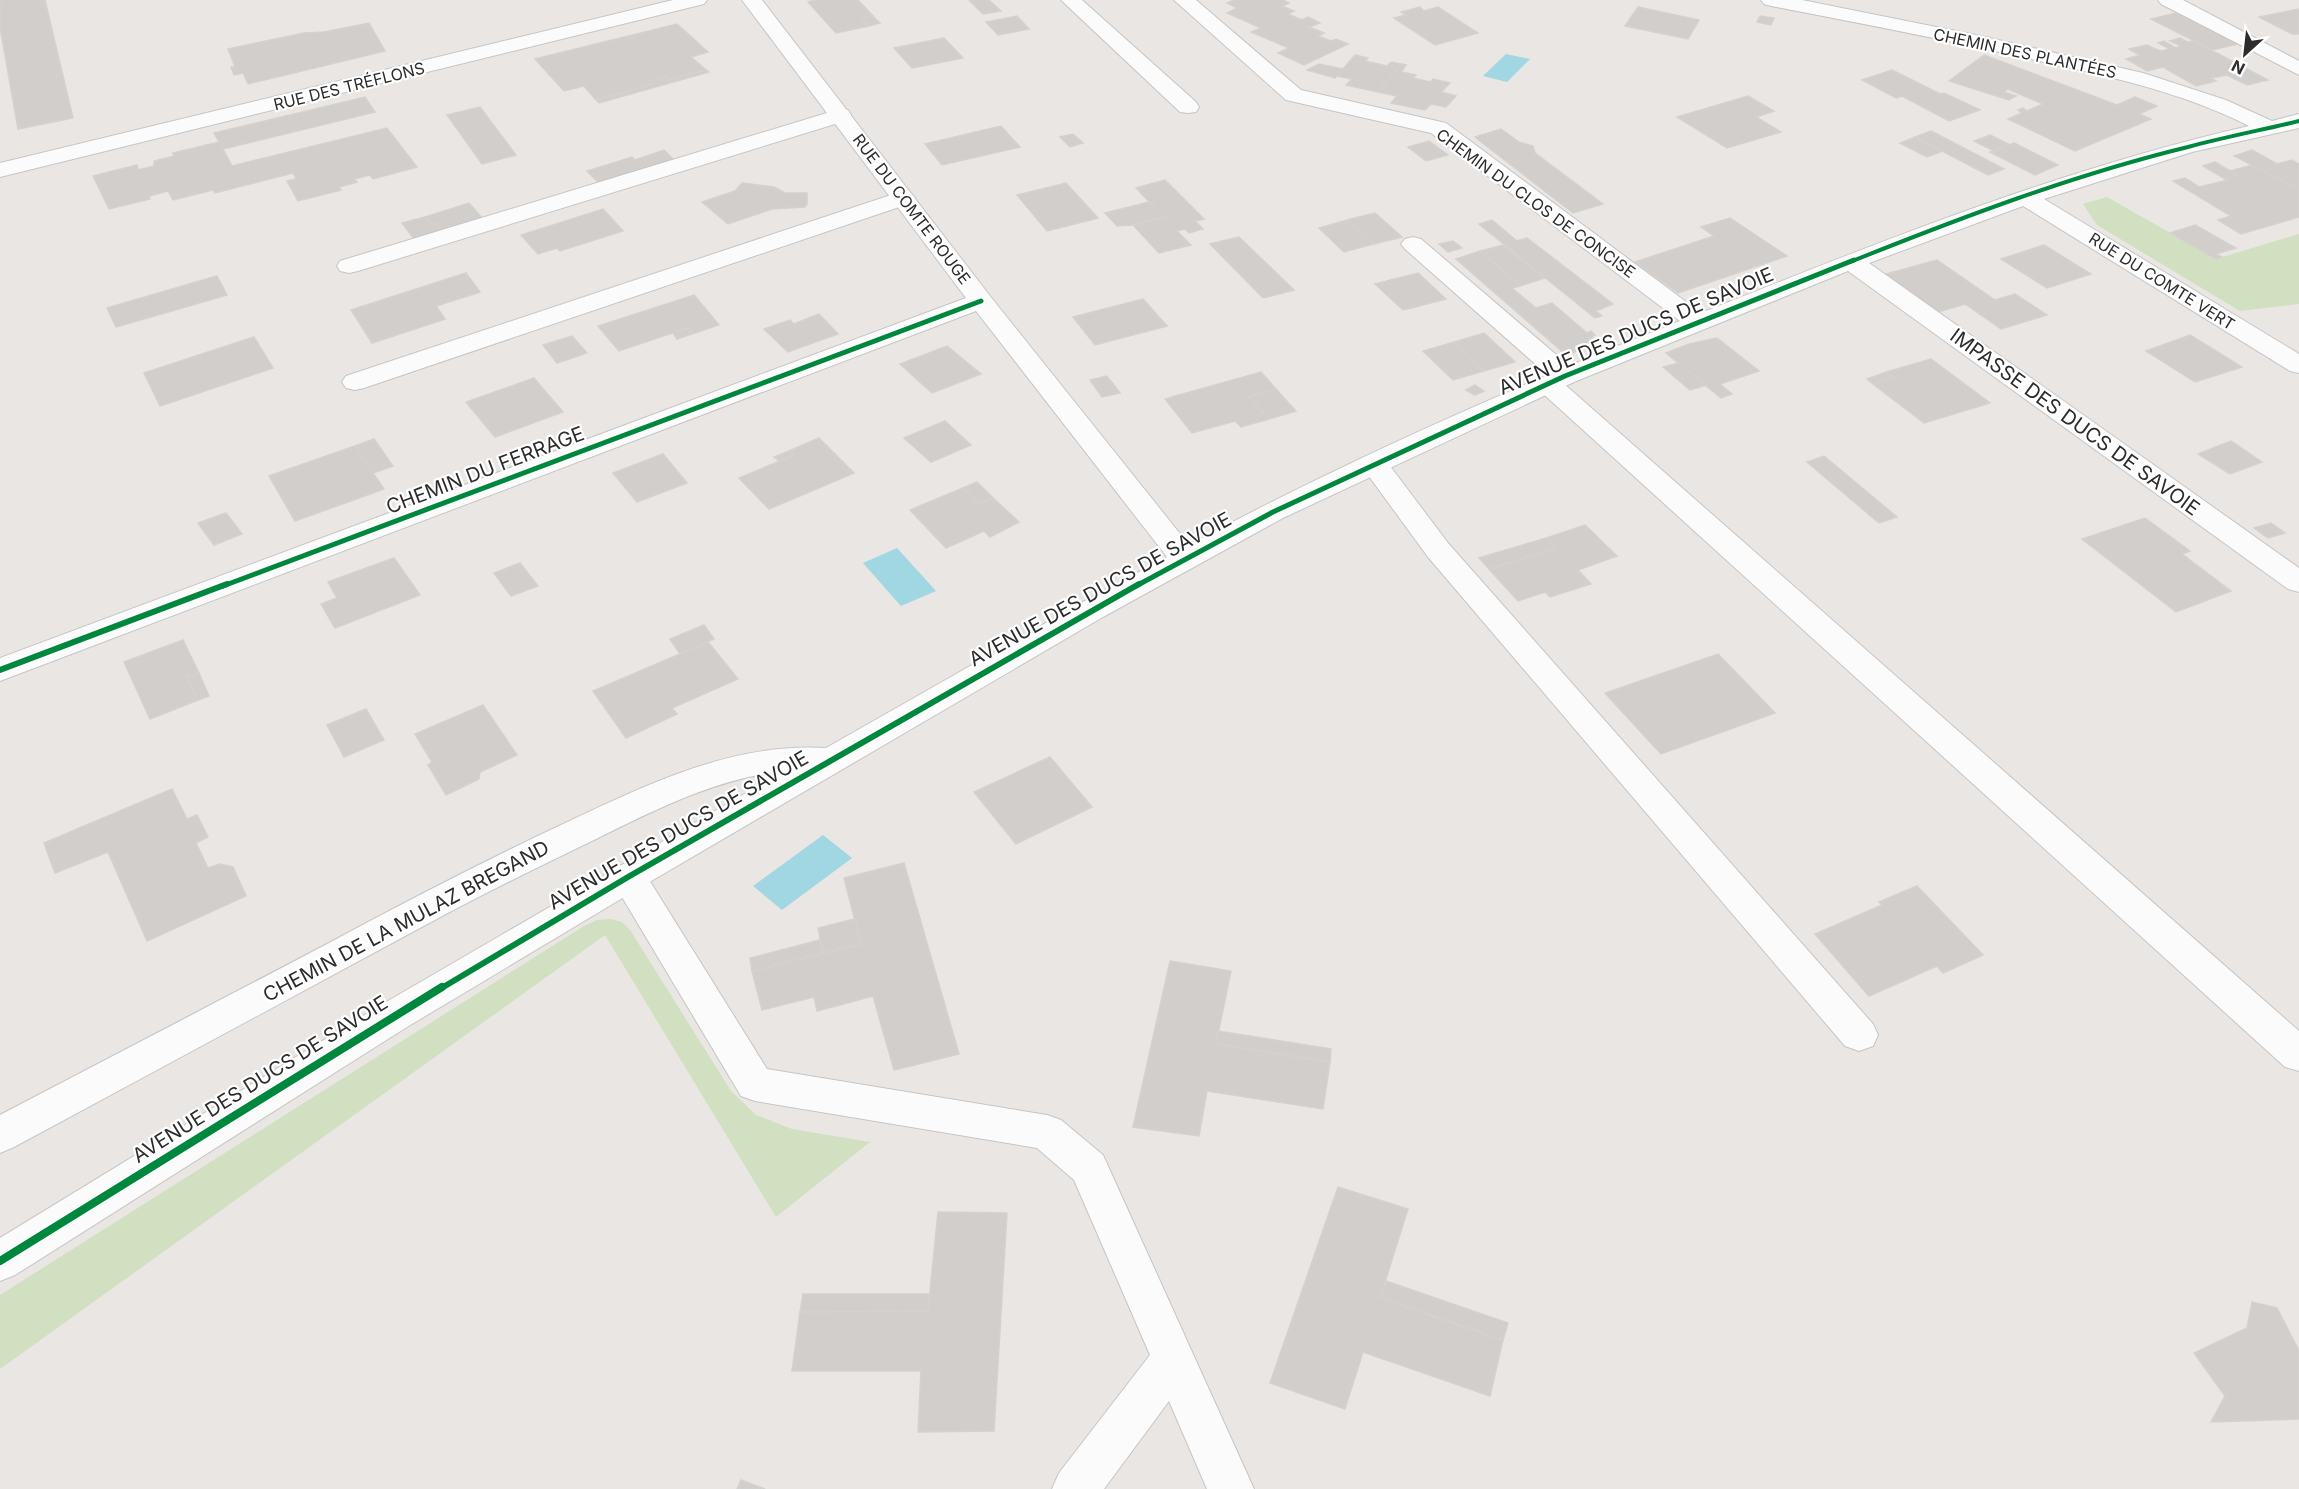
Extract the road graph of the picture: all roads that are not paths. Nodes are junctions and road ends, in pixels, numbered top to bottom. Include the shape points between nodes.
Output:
1 (697, 0) edge
2 (752, 0) edge
3 (1071, 0) edge
4 (1184, 0) edge
5 (1771, 0) edge
6 (2168, 0) edge
7 (2299, 69) edge
8 (1188, 107) dead end
9 (840, 115) junction
10 (2299, 121) edge
11 (2271, 129) junction
12 (0, 170) edge
13 (2024, 196) junction
14 (903, 198) junction
15 (1413, 244) dead end
16 (1850, 261) junction
17 (350, 266) dead end
18 (981, 301) junction
19 (1696, 321) junction
20 (2299, 365) edge
21 (1556, 380) junction
22 (355, 382) dead end
23 (1374, 464) junction
24 (1184, 559) junction
25 (2299, 582) edge
26 (0, 670) edge
27 (830, 760) junction
28 (628, 877) junction
29 (1859, 1035) dead end
30 (2299, 1055) edge
31 (6, 1132) edge
32 (0, 1261) edge
33 (1173, 1360) junction
34 (1075, 1489) edge
35 (1231, 1489) edge

1 - 12 street, RUE DES TRÉFLONS
2 - 9 street, RUE DU COMTE ROUGE
3 - 8 street
4 - 19 street, CHEMIN DU CLOS DE CONCISE via 1294,95 1438,128
5 - 11 street, CHEMIN DES PLANTÉES via 2126,75 2221,104
6 - 7 street
9 - 14 street, RUE DU COMTE ROUGE
9 - 17 street
10 - 11 street, AVENUE DES DUCS DE SAVOIE
11 - 13 street, AVENUE DES DUCS DE SAVOIE via 2186,147
13 - 16 street, AVENUE DES DUCS DE SAVOIE
13 - 20 street, RUE DU COMTE VERT
14 - 18 street, RUE DU COMTE ROUGE
14 - 22 street
15 - 21 street
16 - 19 street, AVENUE DES DUCS DE SAVOIE
16 - 25 street, IMPASSE DES DUCS DE SAVOIE
18 - 24 street, RUE DU COMTE ROUGE
18 - 26 street, CHEMIN DU FERRAGE
19 - 21 street, AVENUE DES DUCS DE SAVOIE
21 - 23 street, AVENUE DES DUCS DE SAVOIE
21 - 30 street
23 - 24 street, AVENUE DES DUCS DE SAVOIE
23 - 29 street via 1438,549
24 - 27 street, AVENUE DES DUCS DE SAVOIE
27 - 28 street, AVENUE DES DUCS DE SAVOIE
27 - 31 street, CHEMIN DE LA MULAZ BREGAND via 798,757 748,765 631,807 438,901
28 - 32 street, AVENUE DES DUCS DE SAVOIE via 394,1016
28 - 33 street via 755,1084 1047,1132 1089,1168
33 - 34 street
33 - 35 street

